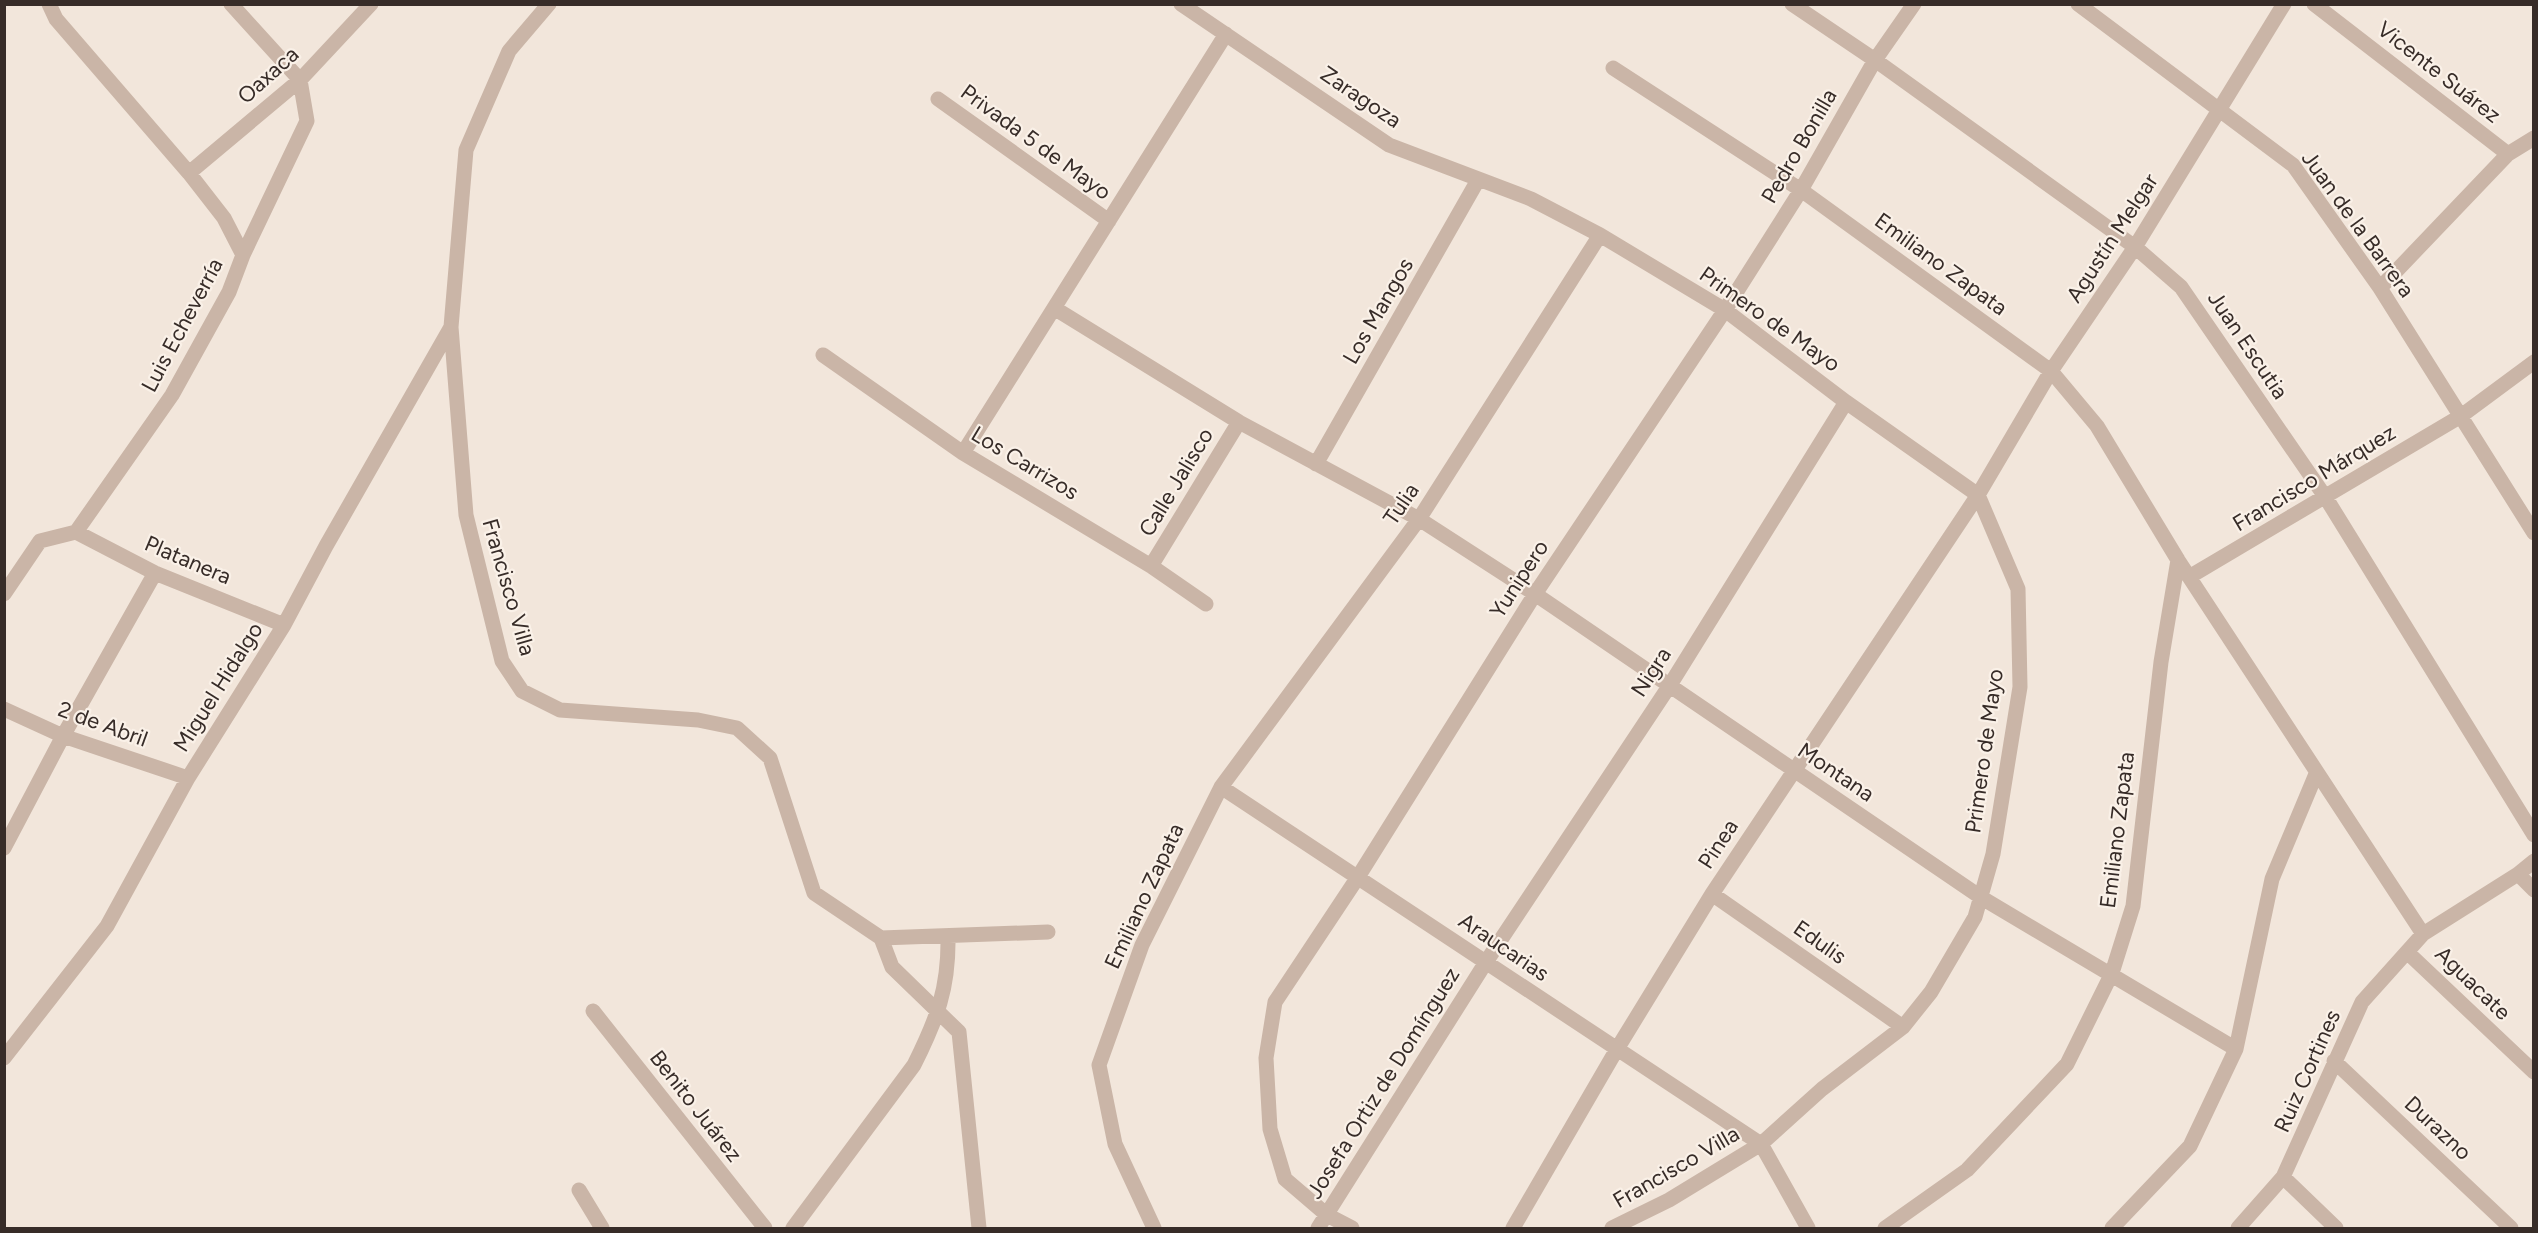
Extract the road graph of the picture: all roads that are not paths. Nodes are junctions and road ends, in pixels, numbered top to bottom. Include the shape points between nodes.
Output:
1 (231, 4) edge
2 (371, 4) edge
3 (549, 4) edge
4 (1181, 4) edge
5 (1792, 4) edge
6 (1914, 4) edge
7 (2078, 4) edge
8 (2284, 4) edge
9 (2314, 4) edge
10 (49, 5) edge
11 (1226, 34) junction
12 (1875, 60) junction
13 (1613, 68) dead end
14 (300, 80) junction
15 (938, 99) dead end
16 (2218, 111) junction
17 (2534, 138) edge
18 (2508, 154) junction
19 (189, 173) junction
20 (1478, 180) junction
21 (1801, 190) junction
22 (1531, 199) joint
23 (1108, 221) junction
24 (1600, 235) junction
25 (2135, 247) junction
26 (243, 255) junction
27 (2380, 288) junction
28 (1054, 308) junction
29 (1725, 310) junction
30 (451, 327) junction
31 (823, 355) dead end
32 (2534, 362) edge
33 (2051, 371) junction
34 (1846, 402) junction
35 (2461, 416) junction
36 (1239, 422) junction
37 (963, 453) junction
38 (1316, 464) junction
39 (1978, 495) junction
40 (2326, 498) junction
41 (1419, 519) junction
42 (76, 532) junction
43 (2534, 533) edge
44 (2178, 560) junction
45 (1151, 566) junction
46 (155, 573) junction
47 (2189, 577) junction
48 (4, 594) edge
49 (1535, 594) junction
50 (1206, 604) dead end
51 (284, 625) junction
52 (1670, 685) junction
53 (4, 710) edge
54 (63, 736) junction
55 (1794, 770) junction
56 (2316, 774) junction
57 (188, 778) junction
58 (1221, 787) junction
59 (2534, 835) edge
60 (4, 848) edge
61 (2534, 861) edge
62 (2518, 874) junction
63 (1358, 877) junction
64 (2534, 890) edge
65 (1712, 894) junction
66 (1982, 898) junction
67 (1048, 932) dead end
68 (2423, 934) junction
69 (948, 936) junction
70 (881, 938) junction
71 (2407, 952) junction
72 (1486, 962) junction
73 (2112, 973) junction
74 (937, 1010) junction
75 (593, 1011) dead end
76 (1903, 1027) junction
77 (1617, 1049) junction
78 (2236, 1049) junction
79 (4, 1058) edge
80 (2334, 1061) junction
81 (2534, 1072) edge
82 (1761, 1144) junction
83 (2283, 1177) junction
84 (579, 1190) dead end
85 (1322, 1222) edge
86 (602, 1228) edge
87 (765, 1228) edge
88 (793, 1228) edge
89 (979, 1228) edge
90 (1154, 1228) edge
91 (1352, 1228) edge
92 (1513, 1228) edge
93 (1612, 1228) edge
94 (1808, 1228) edge
95 (1886, 1228) edge
96 (2112, 1228) edge
97 (2238, 1228) edge
98 (2336, 1228) edge
99 (2511, 1228) edge

1 - 14 street
2 - 14 street, Oaxaca
3 - 30 street, Francisco Villa via 508,51 466,150
4 - 11 street, Zaragoza
5 - 12 street, Juan Escutia
6 - 12 street, Pedro Bonilla
7 - 16 street, Juan de la Barrera
8 - 16 street, Agustín Melgar
9 - 18 street, Vicente Suárez
10 - 19 street, Luis Echeverría via 56,19
11 - 20 street, Zaragoza via 1389,145
11 - 23 street
12 - 21 street, Pedro Bonilla
12 - 25 street, Juan Escutia
13 - 21 street, Emiliano Zapata
14 - 19 street, Oaxaca
14 - 26 street via 307,121
15 - 23 street, Privada 5 de Mayo
16 - 25 street, Agustín Melgar
16 - 27 street, Juan de la Barrera via 2293,165
17 - 18 street
18 - 27 street
19 - 26 street, Luis Echeverría via 224,218
20 - 22 street, Zaragoza
20 - 38 street, Los Mangos
21 - 29 street, Pedro Bonilla
21 - 33 street, Emiliano Zapata
22 - 24 street, Primero de Mayo
23 - 28 street
24 - 29 street, Primero de Mayo
24 - 41 street, Tulia
25 - 33 street, Agustín Melgar
25 - 40 street, Juan Escutia via 2181,287
26 - 42 street, Luis Echeverría via 229,292 172,395
27 - 35 street, Juan de la Barrera
28 - 36 street, Montana
28 - 37 street
29 - 34 street, Primero de Mayo
29 - 49 street, Yunipero
30 - 51 street, Miguel Hidalgo
30 - 70 street, Francisco Villa via 466,515 502,661 522,691 561,710 698,720 737,728 770,758 814,893
31 - 37 street, Los Carrizos
32 - 35 street, Francisco Márquez
33 - 39 street, Agustín Melgar
33 - 44 street, Emiliano Zapata via 2097,426
34 - 39 street, Primero de Mayo
34 - 52 street, Nigra
35 - 40 street, Francisco Márquez
35 - 43 street, Juan de la Barrera
36 - 38 street, Montana
36 - 45 street, Calle Jalisco
37 - 45 street, Los Carrizos
38 - 41 street, Montana
39 - 55 street, Pinea
39 - 66 street, Primero de Mayo via 2018,589 2020,687 1993,854
40 - 47 street, Francisco Márquez
40 - 59 street, Juan Escutia
41 - 49 street, Montana
41 - 58 street, Tulia
42 - 46 street, Platanera
42 - 48 street via 40,541
44 - 47 street, Emiliano Zapata
44 - 73 street, Emiliano Zapata via 2161,662 2133,906
45 - 50 street, Los Carrizos
46 - 51 street, Platanera
46 - 54 street
47 - 56 street, Emiliano Zapata
49 - 52 street, Montana
49 - 63 street, Yunipero
51 - 57 street, Miguel Hidalgo
52 - 55 street, Montana
52 - 72 street, Nigra
53 - 54 street, 2 de Abril
54 - 57 street, 2 de Abril
54 - 60 street
55 - 65 street, Pinea
55 - 66 street, Montana
56 - 68 street, Emiliano Zapata
56 - 78 street via 2272,879
57 - 79 street, Miguel Hidalgo via 107,926
58 - 63 street, Araucarias
58 - 90 street, Emiliano Zapata via 1142,945 1099,1065 1115,1144
61 - 62 street, Ruiz Cortines
62 - 64 street
62 - 68 street, Ruiz Cortines
63 - 72 street, Araucarias
63 - 85 street via 1275,1002 1266,1058 1270,1129 1285,1179
65 - 76 street, Edulis
65 - 77 street, Pinea
66 - 73 street, Montana
66 - 76 street, Primero de Mayo via 1931,992
67 - 69 street
68 - 71 street, Ruiz Cortines
69 - 70 street
69 - 74 street via 947,981
70 - 74 street via 892,968
71 - 80 street, Ruiz Cortines via 2362,1002
71 - 81 street, Aguacate
72 - 77 street, Araucarias
72 - 85 street, Josefa Ortiz de Domínguez
73 - 78 street, Montana
73 - 95 street, Emiliano Zapata via 2067,1064 1967,1170
74 - 88 street via 914,1065
74 - 89 street via 959,1032
75 - 87 street, Benito Juárez
76 - 82 street, Primero de Mayo via 1822,1089
77 - 82 street, Araucarias
77 - 92 street, Pinea
78 - 96 street via 2190,1146
80 - 83 street, Ruiz Cortines
80 - 99 street, Durazno
82 - 93 street, Francisco Villa via 1669,1200
82 - 94 street
83 - 97 street, Ruiz Cortines
83 - 98 street
84 - 86 street
85 - 91 street

